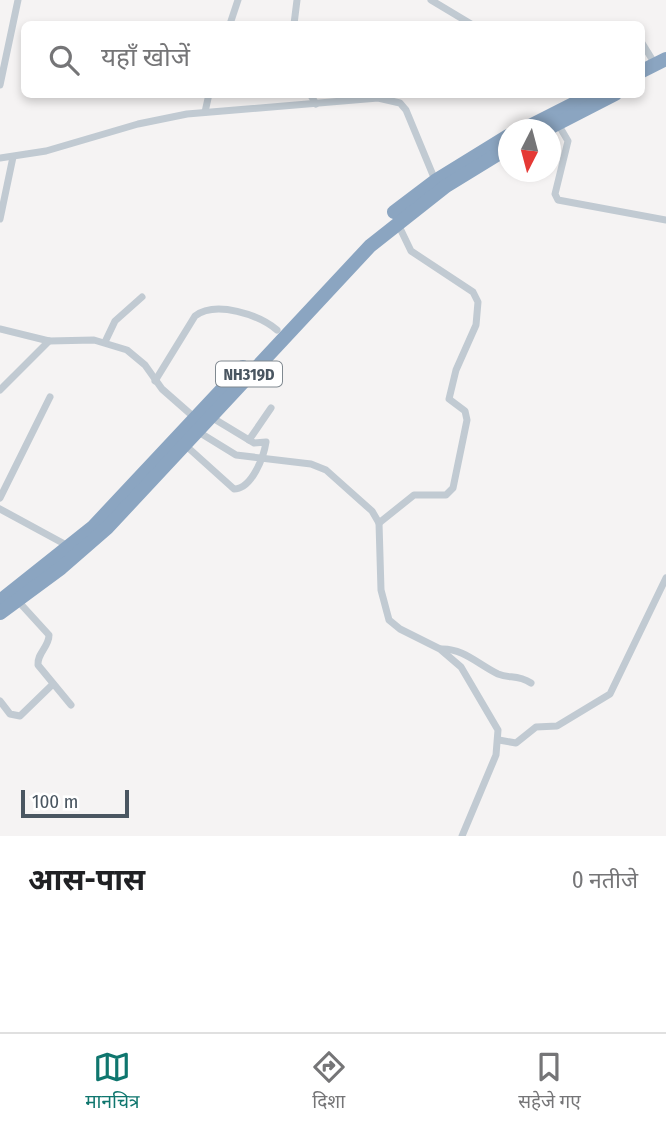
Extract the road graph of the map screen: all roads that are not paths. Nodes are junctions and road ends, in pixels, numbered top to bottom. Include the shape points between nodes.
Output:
1 (18, 0) edge
2 (238, 0) edge
3 (297, 0) edge
4 (430, 0) edge
5 (231, 21) edge
6 (294, 21) edge
7 (466, 21) edge
8 (645, 46) edge
9 (662, 64) edge
10 (645, 70) edge
11 (645, 78) edge
12 (0, 85) edge
13 (208, 98) edge
14 (312, 98) edge
15 (585, 98) edge
16 (607, 98) edge
17 (316, 104) junction
18 (205, 112) junction
19 (544, 119) edge
20 (561, 121) edge
21 (561, 134) edge
22 (498, 143) edge
23 (498, 155) edge
24 (13, 157) junction
25 (0, 159) edge
26 (561, 170) edge
27 (435, 181) junction
28 (558, 182) edge
29 (0, 219) edge
30 (666, 220) edge
31 (397, 222) junction
32 (142, 297) dead end
33 (0, 329) edge
34 (277, 330) junction
35 (48, 341) junction
36 (105, 342) junction
37 (155, 381) junction
38 (0, 390) edge
39 (50, 397) dead end
40 (271, 408) dead end
41 (211, 417) junction
42 (196, 425) junction
43 (249, 440) junction
44 (184, 444) junction
45 (261, 459) junction
46 (0, 498) edge
47 (0, 509) edge
48 (379, 523) junction
49 (70, 547) junction
50 (666, 579) edge
51 (0, 601) edge
52 (18, 601) junction
53 (0, 613) edge
54 (440, 649) junction
55 (531, 683) dead end
56 (53, 684) junction
57 (0, 701) edge
58 (71, 705) dead end
59 (499, 740) junction
60 (462, 836) edge

1 - 12 street
2 - 5 street
3 - 6 street
4 - 7 street
8 - 9 street
9 - 10 highway
9 - 11 highway
13 - 18 street
14 - 17 street
15 - 19 highway
16 - 20 highway
17 - 18 street
17 - 27 street via 378,98 400,103
18 - 24 street via 163,118
21 - 26 street via 568,141
22 - 27 highway, NH319D
23 - 31 highway, NH319D
24 - 25 street
24 - 29 street
27 - 34 highway, NH319D via 377,227
28 - 30 street via 558,200
31 - 41 highway, NH319D via 279,340
31 - 48 street via 411,251 473,292 478,313 449,399 465,411 467,420 453,488 446,495 414,495
32 - 36 street via 116,321
33 - 35 street
34 - 37 street via 252,313 203,311 195,316
34 - 42 highway, NH319D
35 - 36 street
35 - 38 street
36 - 37 street via 127,350
37 - 42 street
39 - 46 street
40 - 43 street
41 - 42 highway, NH319D
41 - 43 street
42 - 44 highway, NH319D
42 - 45 street via 222,449
42 - 49 highway, NH319D
43 - 45 street via 266,442
44 - 45 street via 238,490
44 - 52 highway, NH319D via 107,528
45 - 48 street via 326,470 372,511
47 - 49 street
48 - 54 street via 381,590 389,620
49 - 51 highway, NH319D
50 - 59 street via 610,694 557,726 536,727 516,743
52 - 53 highway, NH319D
52 - 56 street via 49,635 37,660
54 - 55 street via 453,649 498,674 516,675
54 - 59 street via 472,682
56 - 57 street via 20,716 10,714
56 - 58 street
59 - 60 street

